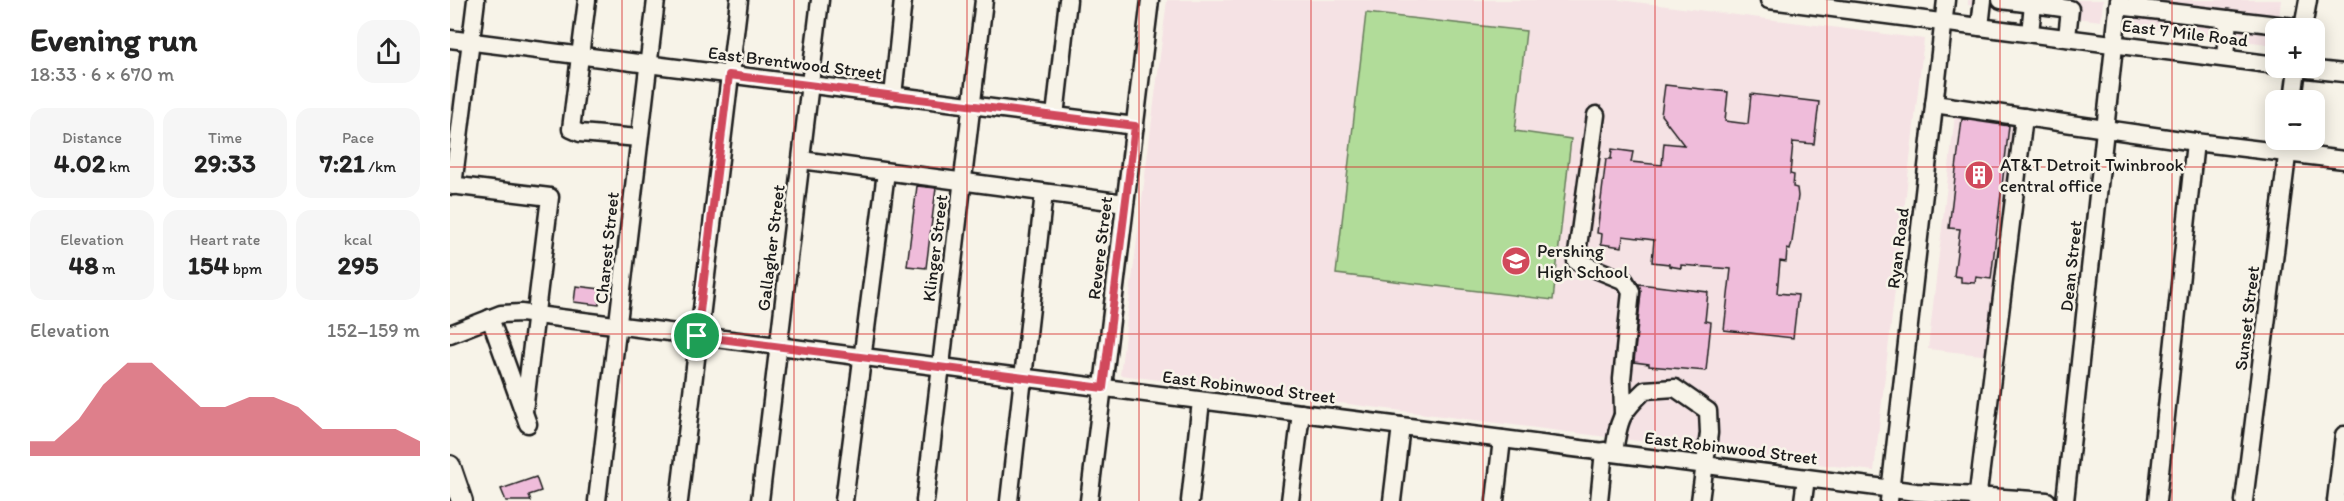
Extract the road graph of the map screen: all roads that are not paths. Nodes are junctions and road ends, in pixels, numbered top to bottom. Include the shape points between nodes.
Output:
1 (476, 0) edge
2 (587, 0) edge
3 (656, 0) edge
4 (739, 0) edge
5 (820, 0) edge
6 (903, 0) edge
7 (984, 0) edge
8 (1068, 0) edge
9 (1150, 0) edge
10 (1775, 0) edge
11 (1946, 0) edge
12 (1983, 0) edge
13 (2001, 0) edge
14 (2308, 0) edge
15 (2033, 2) edge
16 (2119, 3) edge
17 (1846, 5) edge
18 (1906, 8) edge
19 (2305, 18) edge
20 (2228, 19) junction
21 (1944, 22) junction
22 (2265, 23) edge
23 (1980, 27) junction
24 (2030, 33) junction
25 (2067, 37) junction
26 (450, 39) edge
27 (471, 42) junction
28 (2115, 44) junction
29 (580, 55) junction
30 (2225, 58) junction
31 (2265, 63) edge
32 (648, 64) junction
33 (2325, 71) edge
34 (2344, 73) edge
35 (729, 75) junction
36 (810, 85) junction
37 (893, 96) junction
38 (1934, 104) junction
39 (972, 105) junction
40 (1596, 115) dead end
41 (1055, 116) junction
42 (2024, 117) junction
43 (1135, 126) junction
44 (2106, 128) junction
45 (639, 138) junction
46 (2195, 142) junction
47 (2265, 145) edge
48 (2288, 150) edge
49 (2304, 150) edge
50 (801, 160) junction
51 (2344, 160) edge
52 (886, 172) junction
53 (963, 183) junction
54 (451, 185) edge
55 (1044, 193) junction
56 (1125, 203) junction
57 (537, 315) junction
58 (490, 318) junction
59 (618, 325) junction
60 (450, 334) edge
61 (697, 336) junction
62 (779, 346) junction
63 (863, 357) junction
64 (941, 367) junction
65 (1024, 378) junction
66 (1103, 388) junction
67 (1201, 400) junction
68 (1623, 412) junction
69 (1301, 413) junction
70 (1401, 426) junction
71 (2344, 435) edge
72 (1502, 439) junction
73 (1609, 452) junction
74 (1704, 465) junction
75 (450, 466) edge
76 (1806, 478) junction
77 (1889, 495) edge
78 (1977, 499) edge
79 (462, 501) edge
80 (597, 501) edge
81 (679, 501) edge
82 (760, 501) edge
83 (844, 501) edge
84 (925, 501) edge
85 (1009, 501) edge
86 (1089, 501) edge
87 (1190, 501) edge
88 (1290, 501) edge
89 (1392, 501) edge
90 (1495, 501) edge
91 (1599, 501) edge
92 (1700, 501) edge
93 (1803, 501) edge
94 (2047, 501) edge
95 (2065, 501) edge
96 (2157, 501) edge
97 (2244, 501) edge
98 (2336, 501) edge

1 - 27 street
2 - 29 street
3 - 32 street, Charest Street
4 - 35 street
5 - 36 street, Gallagher Street
6 - 37 street
7 - 39 street, Klinger Street
8 - 41 street
9 - 43 street, Revere Street
10 - 17 street, East 7 Mile Road
11 - 21 street, Ryan Road
12 - 23 street
13 - 15 street
14 - 19 street
15 - 24 street
15 - 25 street via 2070,9
16 - 20 street
16 - 28 street, Dean Street
17 - 18 street, East 7 Mile Road
18 - 21 street, East 7 Mile Road
20 - 22 street
20 - 30 street
21 - 23 street, East 7 Mile Road
21 - 38 street, Ryan Road
23 - 24 street, East 7 Mile Road
24 - 25 street, East 7 Mile Road
25 - 28 street, East 7 Mile Road
26 - 27 street, East Brentwood Street
27 - 29 street, East Brentwood Street
27 - 54 street
28 - 30 street, East 7 Mile Road
28 - 44 street, Dean Street
29 - 32 street, East Brentwood Street
29 - 45 street via 571,129
30 - 31 street, East 7 Mile Road
32 - 35 street, East Brentwood Street
32 - 45 street, Charest Street
33 - 34 street
35 - 36 street, East Brentwood Street
35 - 61 street
36 - 37 street, East Brentwood Street
36 - 50 street, Gallagher Street
37 - 39 street, East Brentwood Street
38 - 42 street
38 - 77 street, Ryan Road
39 - 41 street, East Brentwood Street
39 - 53 street, Klinger Street
40 - 68 street via 1576,261 1625,281 1631,291 1622,379
41 - 43 street, East Brentwood Street
42 - 44 street
42 - 78 street
43 - 56 street, Revere Street
44 - 46 street
44 - 95 street, Dean Street
45 - 59 street, Charest Street
46 - 47 street
46 - 96 street
48 - 97 street, Sunset Street
49 - 51 street
50 - 52 street
50 - 62 street, Gallagher Street
52 - 53 street
52 - 63 street
53 - 55 street
53 - 64 street, Klinger Street
54 - 57 street via 550,197
55 - 56 street
55 - 65 street
56 - 66 street, Revere Street
57 - 58 street, East Robinwood Street via 511,313
57 - 58 street via 526,417
57 - 59 street, East Robinwood Street
58 - 60 street, East Robinwood Street
59 - 61 street, East Robinwood Street
59 - 80 street, Charest Street
61 - 62 street, East Robinwood Street
61 - 81 street
62 - 63 street, East Robinwood Street
62 - 82 street, Gallagher Street
63 - 64 street, East Robinwood Street
63 - 83 street
64 - 65 street, East Robinwood Street
64 - 84 street, Klinger Street
65 - 66 street, East Robinwood Street
65 - 85 street
66 - 67 street, East Robinwood Street
66 - 86 street, Revere Street
67 - 69 street, East Robinwood Street
67 - 87 street
68 - 73 street
68 - 74 street via 1645,390 1675,388 1694,400 1708,411
69 - 70 street, East Robinwood Street
69 - 88 street
70 - 72 street, East Robinwood Street
70 - 89 street
71 - 98 street
72 - 73 street, East Robinwood Street
72 - 90 street
73 - 74 street, East Robinwood Street
73 - 91 street
74 - 76 street, East Robinwood Street
74 - 92 street
75 - 79 main road
76 - 77 street, East Robinwood Street
76 - 93 street
77 - 78 street, East Robinwood Street
78 - 94 street, East Robinwood Street

